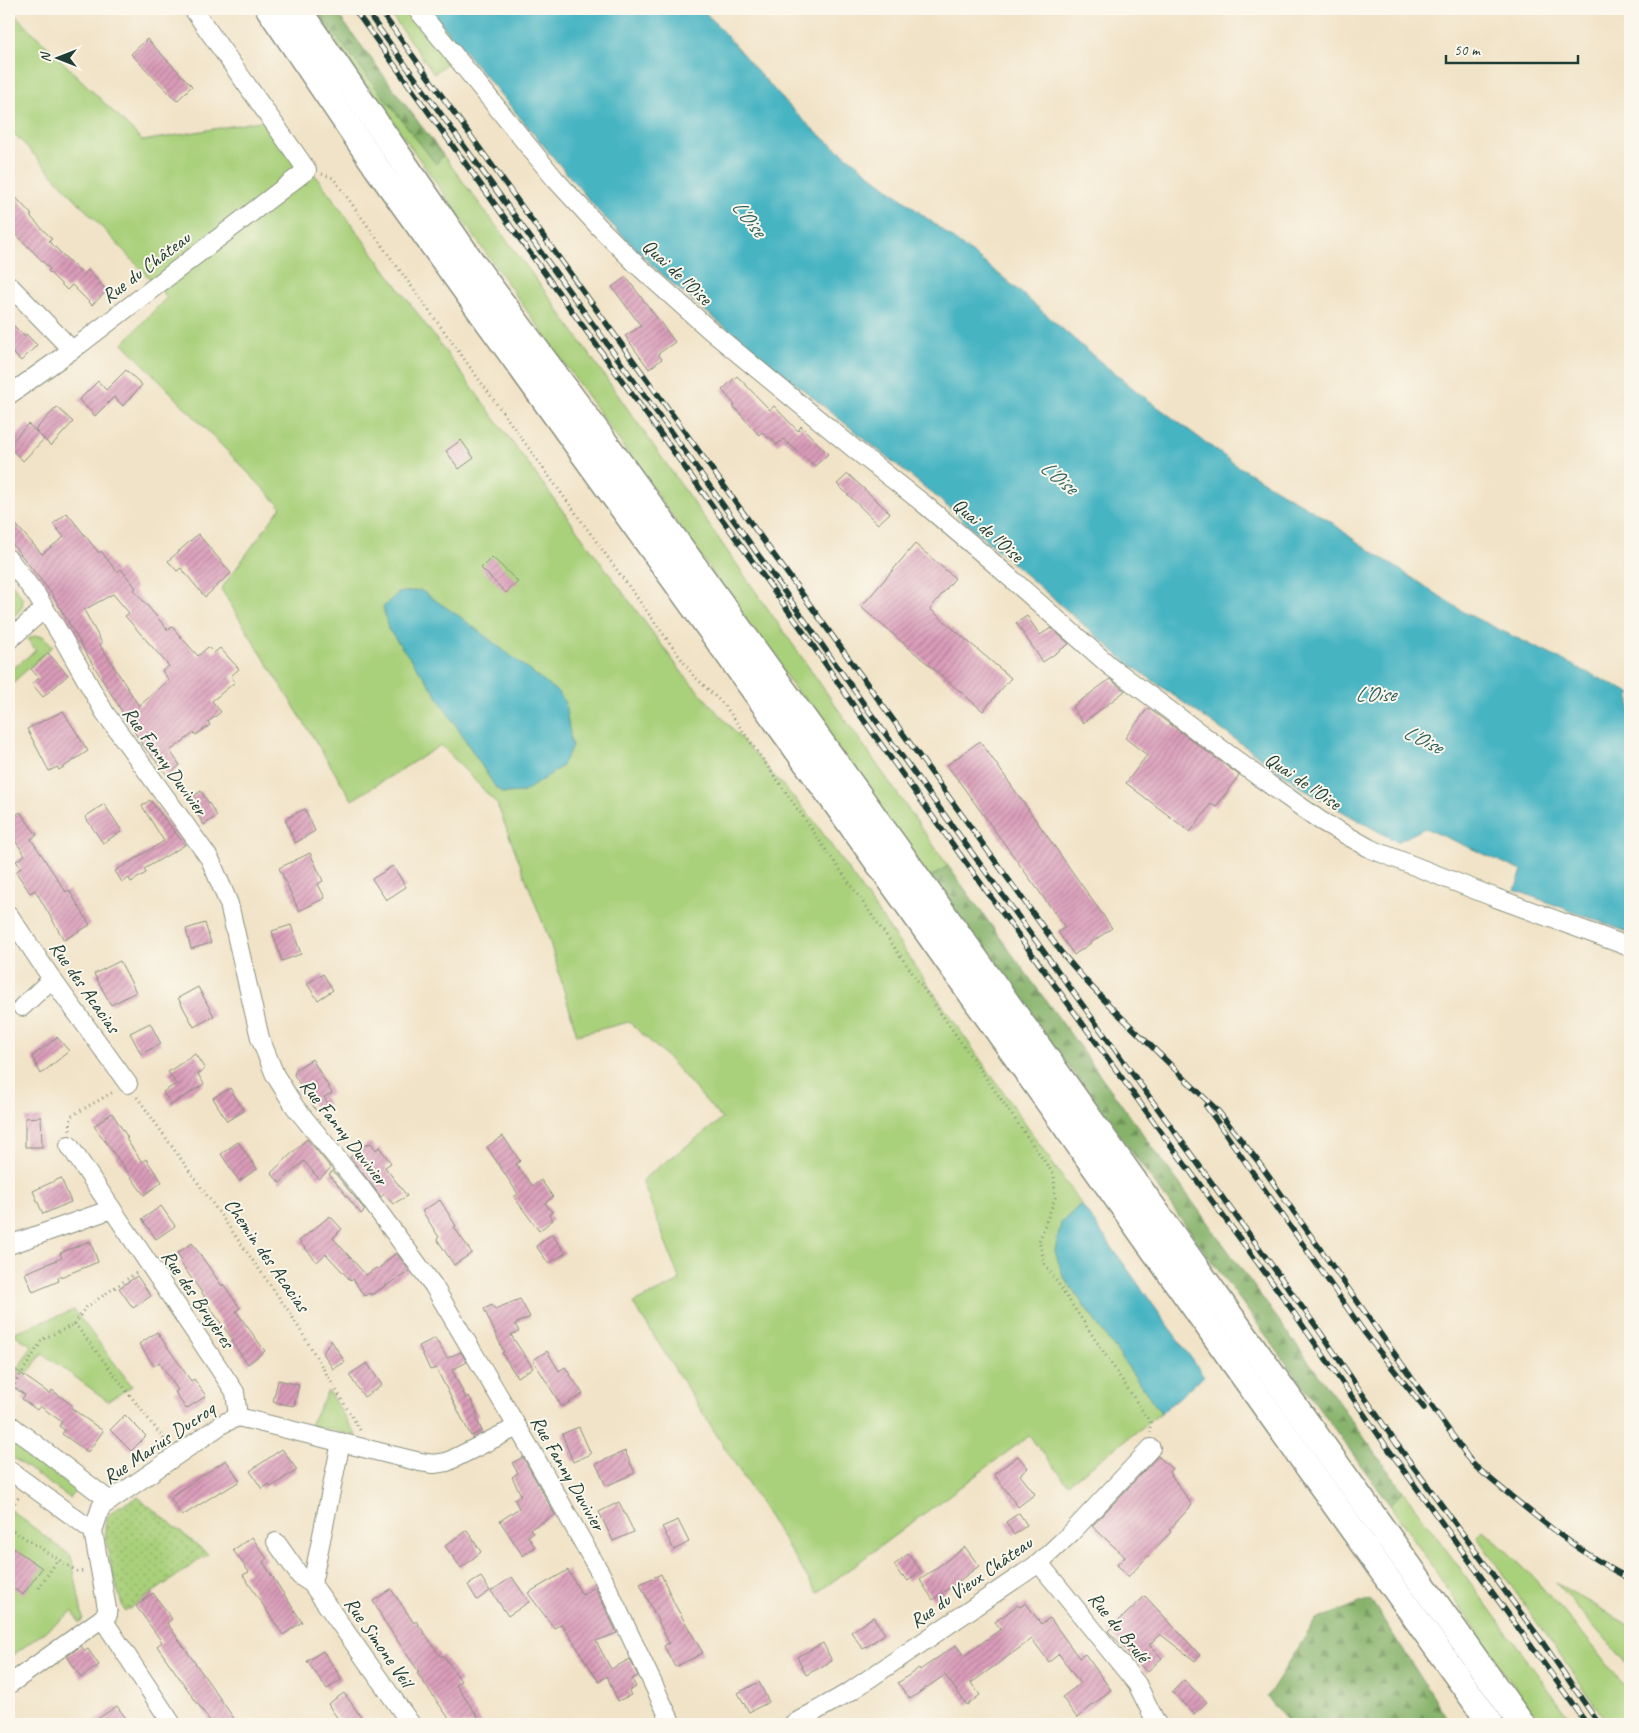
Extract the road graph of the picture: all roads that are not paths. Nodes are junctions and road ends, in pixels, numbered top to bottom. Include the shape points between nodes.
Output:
1 (193, 9) edge
2 (269, 9) edge
3 (298, 9) edge
4 (417, 9) edge
5 (9, 285) edge
6 (72, 350) junction
7 (9, 395) edge
8 (9, 559) edge
9 (44, 609) junction
10 (9, 640) edge
11 (9, 915) edge
12 (1630, 947) edge
13 (52, 979) junction
14 (22, 1007) dead end
15 (128, 1084) road end
16 (69, 1145) road end
17 (112, 1209) junction
18 (9, 1245) edge
19 (238, 1417) junction
20 (9, 1424) edge
21 (517, 1427) junction
22 (341, 1442) junction
23 (1151, 1448) road end
24 (9, 1470) edge
25 (110, 1501) junction
26 (93, 1531) junction
27 (276, 1542) dead end
28 (1039, 1563) junction
29 (312, 1584) junction
30 (102, 1618) junction
31 (10, 1684) dead end
32 (172, 1724) edge
33 (411, 1724) edge
34 (672, 1724) edge
35 (793, 1724) edge
36 (1157, 1724) edge
37 (1492, 1724) edge
38 (1522, 1724) edge

1 - 6 street, Rue du Château via 307,170
2 - 37 highway via 377,168 847,819
3 - 38 highway via 474,265 821,742
4 - 12 street, Quai de l'Oise via 555,178 644,271 711,331 989,559 1110,666 1321,821 1371,849
5 - 6 street
6 - 7 street, Rue du Château
8 - 9 street, Rue Fanny Duvivier
9 - 10 street
9 - 21 street, Rue Fanny Duvivier via 105,713 210,859 229,904 260,1038 275,1075 294,1107 362,1189 433,1285
11 - 13 street, Rue des Acacias
13 - 14 street
13 - 15 street, Rue des Acacias
16 - 17 street, Rue des Bruyères
17 - 18 street
17 - 19 street, Rue des Bruyères via 235,1392
19 - 22 street, Rue Marius Ducroq
19 - 25 street, Rue Marius Ducroq via 224,1423
20 - 25 street
21 - 22 street, Rue Marius Ducroq via 441,1464 420,1462
21 - 34 street, Rue Fanny Duvivier via 610,1590
22 - 29 street
23 - 28 street, Rue du Vieux Château
24 - 26 street
25 - 26 street, Rue Marius Ducroq via 101,1507
26 - 30 street, Rue Marius Ducroq via 108,1614
27 - 29 street, Rue Simone Veil via 300,1576
28 - 35 street, Rue du Vieux Château via 851,1691
28 - 36 street, Rue du Brulé via 1137,1684
29 - 33 street, Rue Simone Veil
30 - 31 street
30 - 32 street

